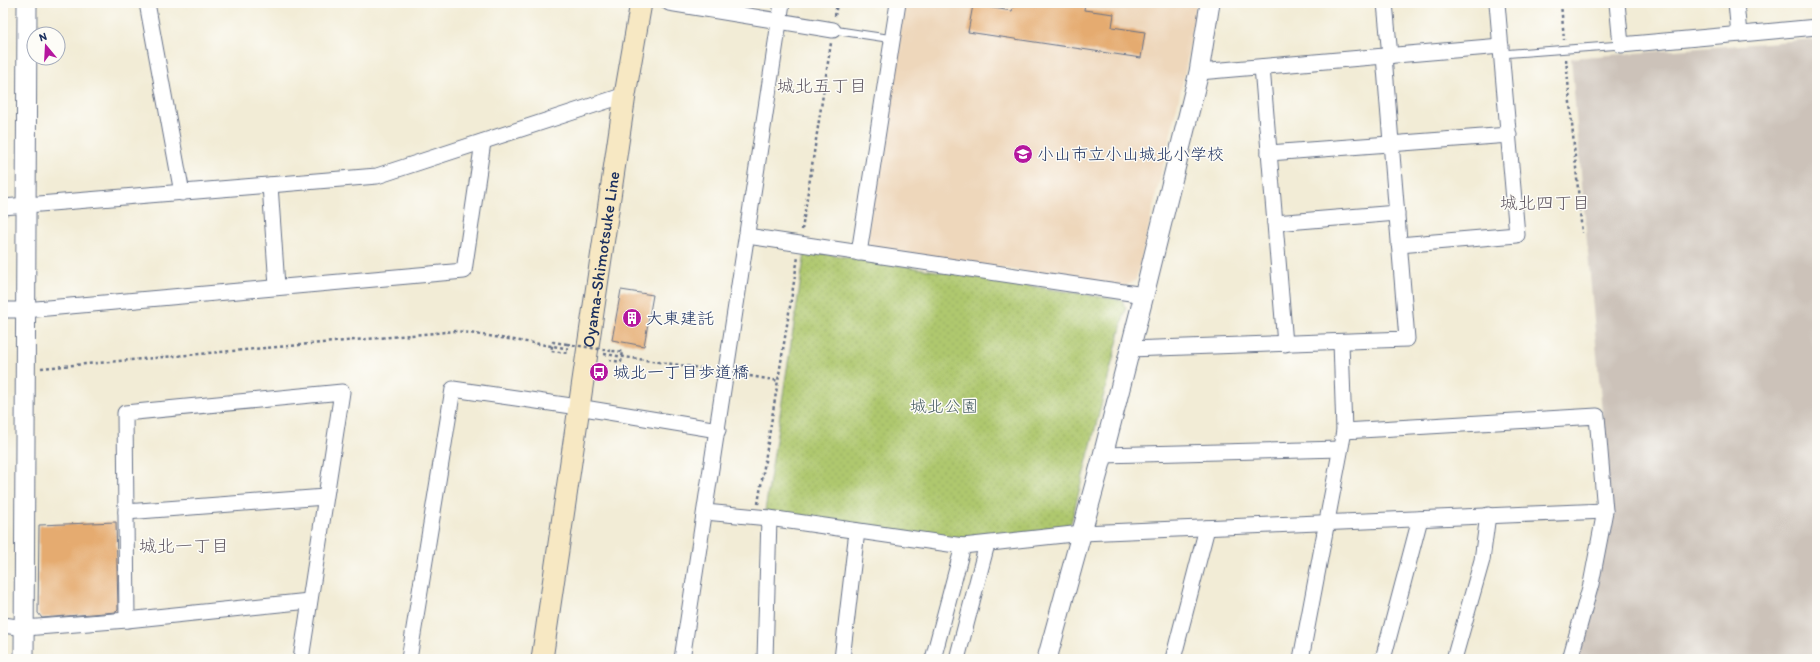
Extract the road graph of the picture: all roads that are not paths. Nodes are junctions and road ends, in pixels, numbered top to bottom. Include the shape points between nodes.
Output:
1 (27, 3) edge
2 (147, 3) edge
3 (641, 3) edge
4 (669, 3) edge
5 (782, 3) edge
6 (898, 3) edge
7 (1210, 3) edge
8 (1385, 3) edge
9 (1497, 3) edge
10 (1617, 3) edge
11 (1736, 3) edge
12 (779, 21) junction
13 (1817, 26) edge
14 (833, 30) joint
15 (1739, 34) junction
16 (893, 39) junction
17 (1621, 45) junction
18 (1501, 50) junction
19 (1387, 56) junction
20 (1262, 67) junction
21 (1199, 72) junction
22 (625, 95) junction
23 (1509, 135) junction
24 (483, 142) junction
25 (1391, 143) junction
26 (1269, 153) junction
27 (270, 185) junction
28 (182, 193) junction
29 (3, 207) edge
30 (26, 207) junction
31 (1396, 213) junction
32 (1275, 223) junction
33 (747, 236) junction
34 (1400, 245) junction
35 (859, 253) junction
36 (277, 286) junction
37 (1144, 296) junction
38 (3, 310) edge
39 (25, 310) junction
40 (1341, 342) junction
41 (1285, 344) junction
42 (1129, 349) junction
43 (578, 407) junction
44 (718, 430) junction
45 (1344, 431) junction
46 (1340, 449) junction
47 (1103, 456) junction
48 (325, 497) junction
49 (1605, 511) junction
50 (126, 512) junction
51 (705, 512) junction
52 (1488, 516) junction
53 (763, 518) junction
54 (1420, 519) junction
55 (1328, 523) junction
56 (1207, 528) junction
57 (857, 531) junction
58 (1082, 533) junction
59 (987, 544) junction
60 (962, 546) junction
61 (309, 601) junction
62 (127, 620) junction
63 (3, 625) edge
64 (25, 628) junction
65 (24, 659) edge
66 (301, 659) edge
67 (409, 659) edge
68 (542, 659) edge
69 (682, 659) edge
70 (765, 659) edge
71 (842, 659) edge
72 (933, 659) edge
73 (957, 659) edge
74 (1048, 659) edge
75 (1173, 659) edge
76 (1301, 659) edge
77 (1383, 659) edge
78 (1454, 659) edge
79 (1570, 659) edge

1 - 30 street
2 - 28 street
3 - 22 main road, Oyama-Shimotsuke Line
4 - 12 street
5 - 12 street
6 - 16 street
7 - 21 street
8 - 19 street
9 - 18 street
10 - 17 street
11 - 15 street
12 - 14 street
12 - 33 street
13 - 15 street
14 - 16 lane
15 - 17 street
16 - 35 street
17 - 18 lane
18 - 19 street
18 - 23 street
19 - 20 street
19 - 25 street
20 - 21 street
20 - 26 street
21 - 37 street
22 - 24 street
22 - 43 main road, Oyama-Shimotsuke Line via 577,352
23 - 25 street
23 - 34 street via 1517,235
24 - 27 street via 377,176
24 - 36 street via 464,271
25 - 26 street
25 - 31 street
26 - 32 street
27 - 28 street
27 - 36 street
28 - 30 street
29 - 30 street
30 - 39 street
31 - 32 street
31 - 34 street
32 - 41 street
33 - 35 street
33 - 44 street
34 - 40 street via 1407,339
35 - 37 street
36 - 39 street
37 - 42 street
38 - 39 street
39 - 64 street
40 - 41 street
40 - 45 street
41 - 42 street
42 - 47 street
43 - 44 street
43 - 67 street via 453,389
43 - 68 main road, Oyama-Shimotsuke Line
44 - 51 street
45 - 46 street
45 - 49 street via 1598,416
46 - 47 street
46 - 55 street
47 - 58 street
48 - 50 street
48 - 50 street via 342,392 125,413
48 - 61 street
49 - 52 street
49 - 79 street via 1591,584
50 - 62 street
51 - 53 street
51 - 69 street
52 - 54 street
52 - 78 street via 1482,560
53 - 57 street
53 - 70 street
54 - 55 street
54 - 77 street
55 - 56 street
55 - 76 street
56 - 58 street
56 - 75 street
57 - 60 street
57 - 71 street
58 - 59 street
58 - 74 street
59 - 60 street
59 - 73 street
60 - 72 street
61 - 62 street
61 - 66 street
62 - 64 street
63 - 64 street
64 - 65 street

